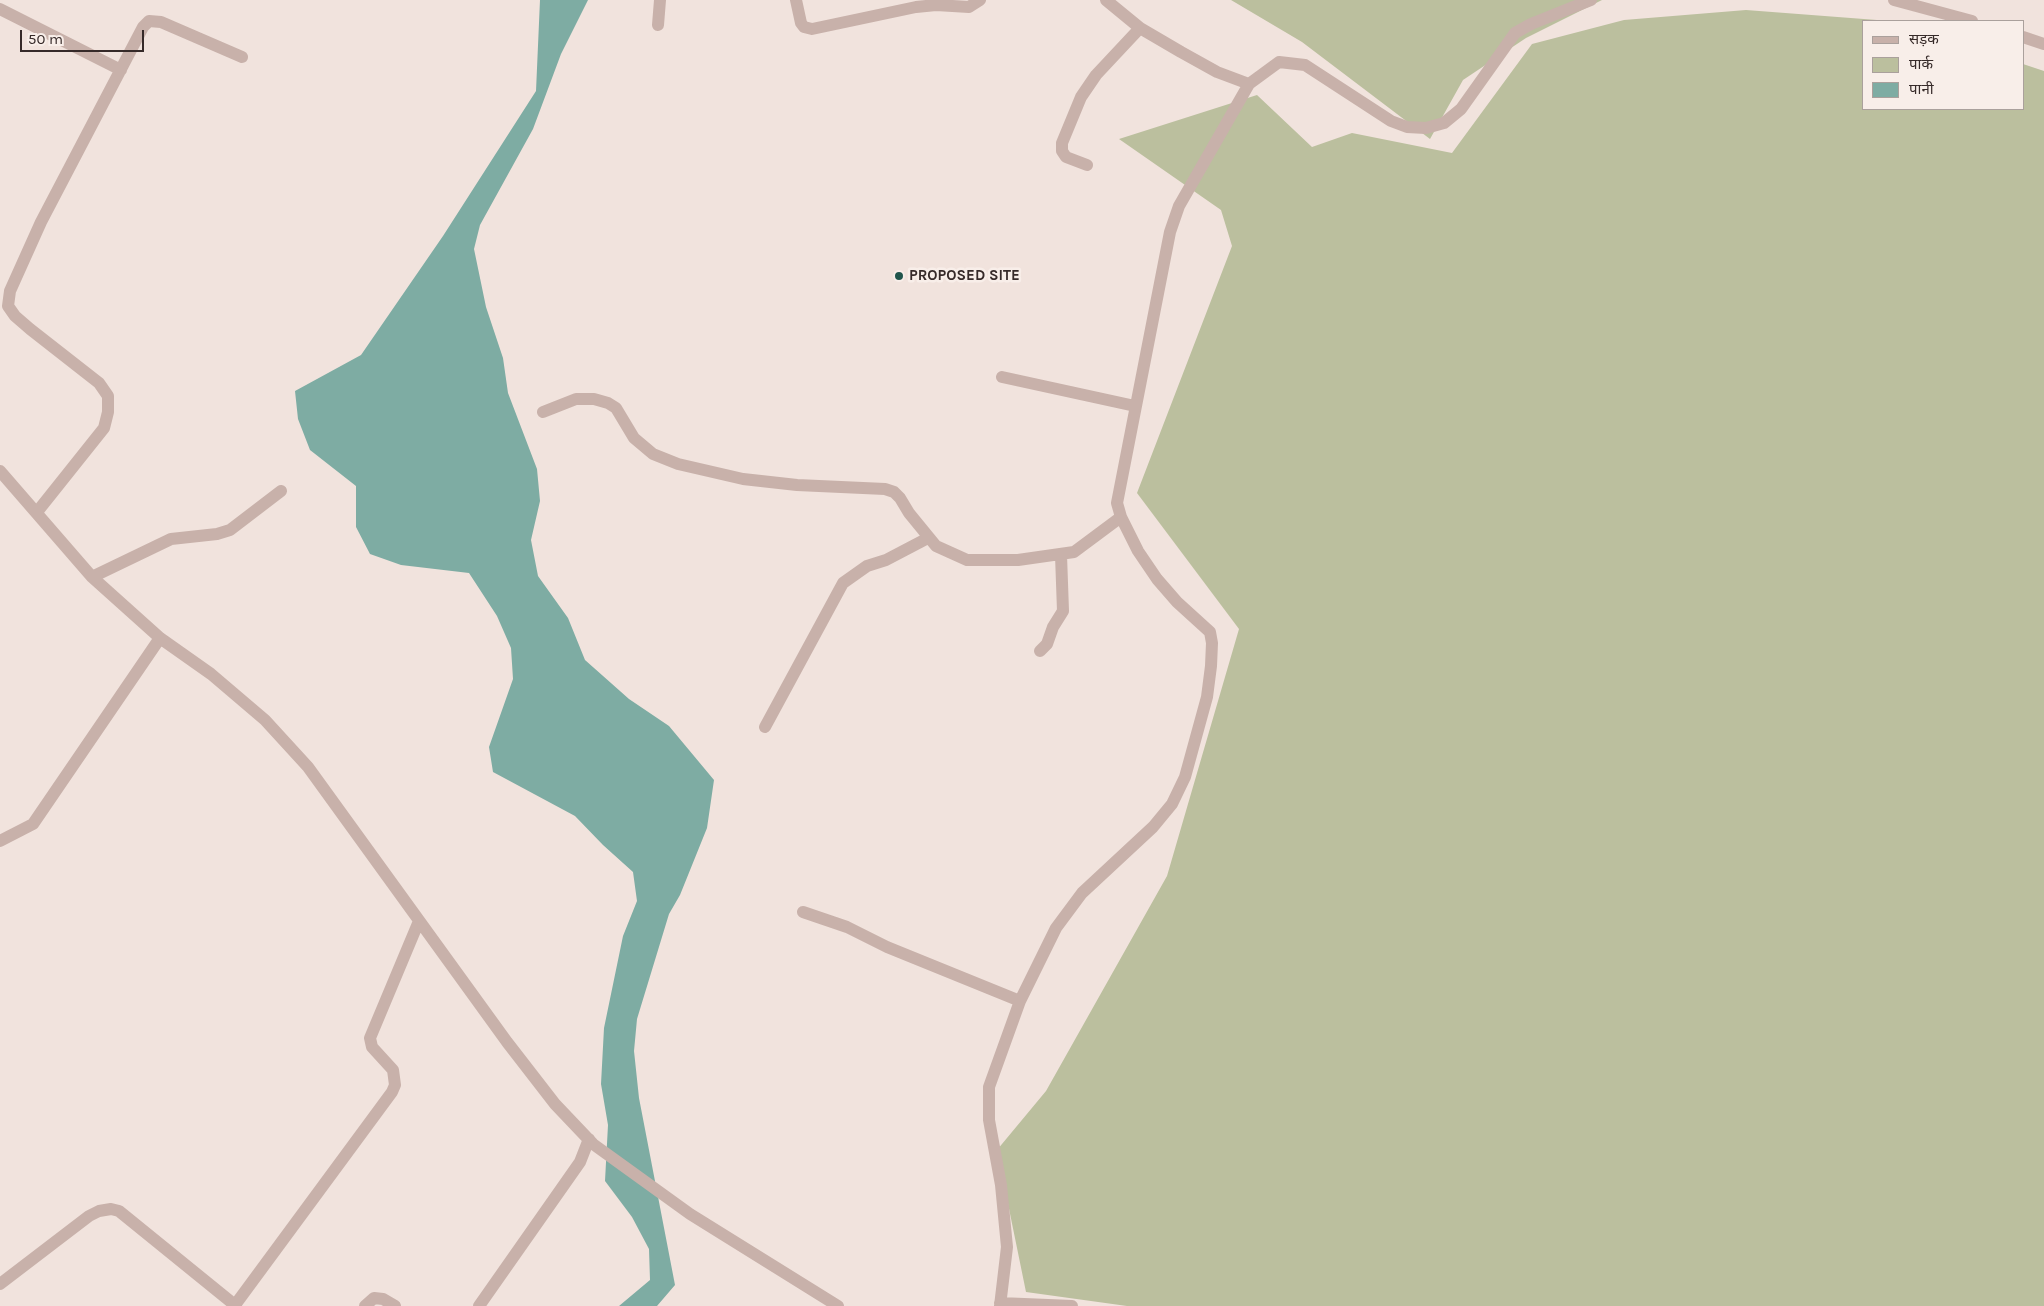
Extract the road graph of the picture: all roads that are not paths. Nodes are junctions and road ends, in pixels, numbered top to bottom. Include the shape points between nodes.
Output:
1 (660, 0) edge
2 (796, 0) edge
3 (980, 0) edge
4 (1106, 0) edge
5 (1591, 0) edge
6 (1894, 0) edge
7 (0, 10) edge
8 (1968, 20) edge
9 (658, 26) dead end
10 (1140, 28) junction
11 (2024, 37) edge
12 (2044, 44) edge
13 (242, 57) dead end
14 (121, 70) junction
15 (1249, 84) junction
16 (1087, 165) dead end
17 (1002, 377) dead end
18 (1135, 406) junction
19 (543, 412) dead end
20 (0, 471) edge
21 (281, 492) dead end
22 (37, 512) junction
23 (1121, 517) junction
24 (928, 538) junction
25 (1061, 555) junction
26 (92, 577) junction
27 (160, 638) junction
28 (1040, 651) dead end
29 (765, 727) dead end
30 (0, 841) edge
31 (803, 912) dead end
32 (419, 921) junction
33 (1020, 1001) junction
34 (591, 1141) junction
35 (0, 1284) edge
36 (1000, 1305) edge
37 (236, 1306) edge
38 (364, 1306) edge
39 (395, 1306) edge
40 (479, 1306) edge
41 (838, 1306) edge
42 (1072, 1306) edge

1 - 9 street
2 - 3 street via 801,23 812,29 916,7 969,7
4 - 10 street
5 - 15 street via 1515,33 1461,109 1444,123 1426,128 1407,127 1391,121 1305,65 1279,62
6 - 8 street
7 - 14 street
10 - 15 street via 1217,72
10 - 16 street via 1096,75 1081,97 1062,143 1066,157
11 - 12 street
13 - 14 street via 154,20 143,27
14 - 22 street via 41,222 8,299 8,306 15,316 99,383 108,396 104,428
15 - 18 street via 1174,218
17 - 18 street
18 - 23 street via 1118,490
19 - 24 street via 576,399 594,399 616,408 634,438 653,454 678,464 743,479 885,489 900,498
20 - 22 street
21 - 26 street via 230,530 171,539
22 - 26 street
23 - 25 street via 1081,549
23 - 33 street via 1157,579 1210,632 1212,643 1207,697 1185,777 1172,804 1153,827 1069,908
24 - 25 street via 936,546 967,560 1018,560
24 - 29 street via 868,566 843,583
25 - 28 street via 1064,611
26 - 27 street
27 - 30 street via 33,824
27 - 32 street via 211,674 271,727 308,767
31 - 33 street via 847,927 887,947
32 - 34 street via 555,1104
32 - 37 street via 370,1038 372,1047 393,1070 395,1085 392,1092
33 - 36 street via 989,1087 988,1105 1007,1247
34 - 40 street via 580,1162
34 - 41 street via 690,1214
35 - 37 street via 89,1216 111,1209 119,1211
36 - 42 street
38 - 39 street via 374,1298

